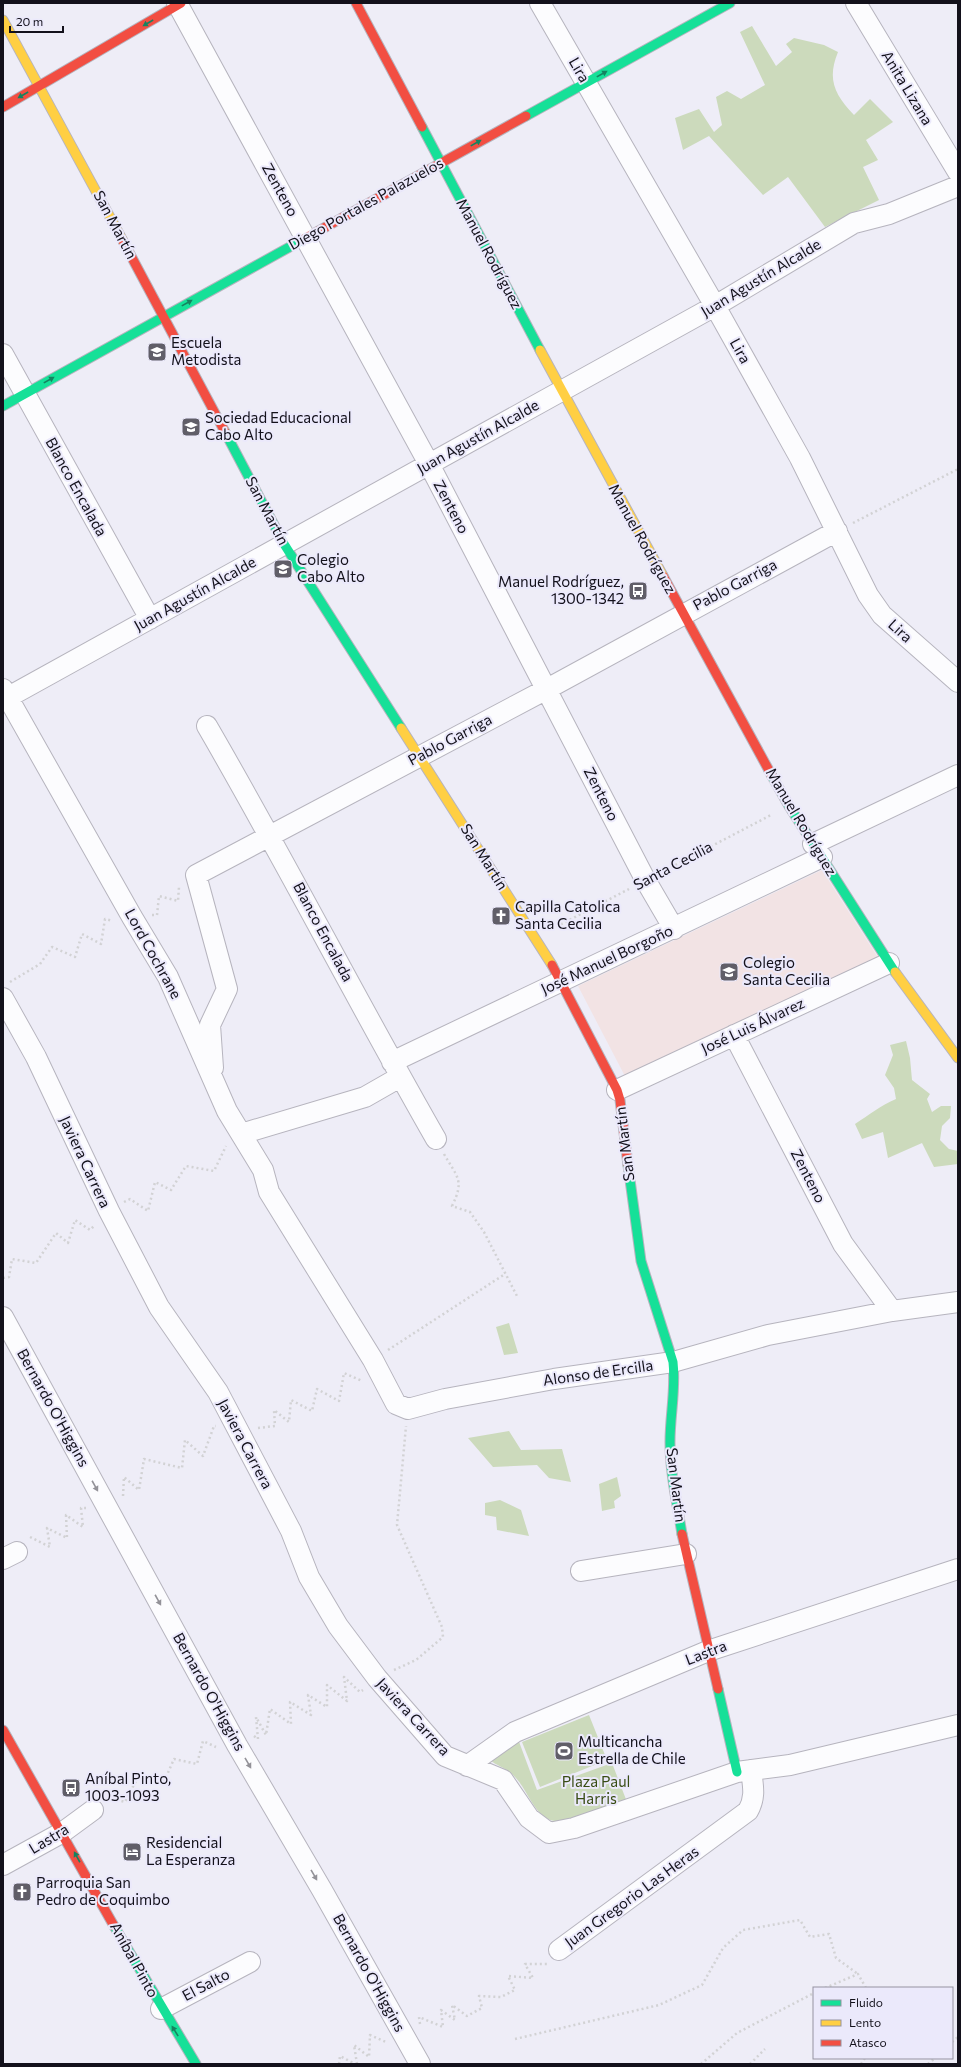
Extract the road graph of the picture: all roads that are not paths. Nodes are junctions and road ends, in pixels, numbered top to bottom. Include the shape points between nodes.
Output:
1 (356, 3) edge
2 (540, 3) edge
3 (730, 3) edge
4 (856, 3) edge
5 (179, 4) edge
6 (3, 20) edge
7 (586, 82) junction
8 (40, 86) junction
9 (3, 107) edge
10 (442, 162) junction
11 (958, 172) edge
12 (958, 186) edge
13 (306, 237) junction
14 (715, 306) junction
15 (164, 316) junction
16 (3, 354) edge
17 (562, 391) junction
18 (24, 394) junction
19 (3, 406) edge
20 (429, 464) junction
21 (837, 531) junction
22 (284, 544) junction
23 (682, 614) junction
24 (150, 619) junction
25 (958, 682) edge
26 (547, 689) junction
27 (4, 695) edge
28 (207, 726) dead end
29 (420, 755) junction
30 (958, 775) edge
31 (271, 836) junction
32 (818, 851) junction
33 (674, 929) junction
34 (889, 963) junction
35 (562, 982) junction
36 (6, 991) edge
37 (734, 1035) junction
38 (958, 1058) edge
39 (396, 1070) junction
40 (214, 1082) junction
41 (617, 1090) junction
42 (241, 1134) junction
43 (436, 1139) road end
44 (958, 1302) edge
45 (892, 1311) junction
46 (3, 1317) edge
47 (673, 1362) junction
48 (408, 1409) joint
49 (686, 1554) junction
50 (958, 1568) edge
51 (582, 1571) dead end
52 (708, 1651) junction
53 (958, 1725) edge
54 (3, 1730) edge
55 (467, 1766) junction
56 (744, 1771) junction
57 (93, 1810) dead end
58 (63, 1832) junction
59 (3, 1865) edge
60 (559, 1950) road end
61 (250, 1962) dead end
62 (161, 2009) junction
63 (196, 2064) edge
64 (420, 2064) edge

1 - 10 street, Manuel Rodríguez
2 - 7 street, Lira
7 -> 3 street, Diego Portales Palazuelos
4 - 11 street, Anita Lizana
5 -> 8 street
5 - 13 street, Zenteno
6 - 8 street, San Martín
10 -> 7 street, Diego Portales Palazuelos
7 - 14 street, Lira
8 -> 9 street
8 - 15 street, San Martín
10 - 13 street, Diego Portales Palazuelos
10 - 17 street, Manuel Rodríguez
12 - 14 street, Juan Agustín Alcalde via 890,214 854,223
15 -> 13 street, Diego Portales Palazuelos
13 - 20 street, Zenteno
14 - 17 street, Juan Agustín Alcalde
14 - 21 street, Lira via 800,458
18 -> 15 street, Diego Portales Palazuelos
15 - 22 street, San Martín
16 - 18 street, Blanco Encalada
17 - 20 street, Juan Agustín Alcalde
17 - 23 street, Manuel Rodríguez
18 - 19 street, Diego Portales Palazuelos
18 - 24 street, Blanco Encalada
20 - 22 street, Juan Agustín Alcalde
20 - 26 street, Zenteno
21 - 23 street, Pablo Garriga
21 - 25 street, Lira via 868,595 882,615
22 - 24 street, Juan Agustín Alcalde
22 - 29 street, San Martín
23 - 26 street, Pablo Garriga
23 - 32 street, Manuel Rodríguez via 789,806
24 - 27 street, Juan Agustín Alcalde
26 - 29 street, Pablo Garriga
26 - 33 street, Zenteno
27 - 40 street, Lord Cochrane via 168,977
28 - 31 street, Blanco Encalada
29 - 31 street, Pablo Garriga
29 - 35 street, San Martín
30 - 32 street, José Manuel Borgoño
31 - 39 street, Blanco Encalada
31 - 40 street, Pablo Garriga via 196,875 227,989 210,1025
32 - 33 street, José Manuel Borgoño
32 - 34 street, Manuel Rodríguez
33 - 35 street, José Manuel Borgoño
34 - 37 street, José Luis Álvarez
34 - 38 street, Manuel Rodríguez
35 - 39 street, José Manuel Borgoño
35 - 41 street, San Martín
36 - 55 street, Javiera Carrera via 108,1211 159,1307 218,1392 291,1531 309,1577 338,1626 377,1678 445,1756
37 - 41 street, José Luis Álvarez
37 - 45 street, Zenteno via 843,1244
39 - 42 street, José Manuel Borgoño via 365,1097
39 - 43 street, Blanco Encalada
40 - 42 street, Lord Cochrane via 226,1111
41 - 47 street, San Martín via 623,1117 641,1261
42 - 48 street, Lord Cochrane via 263,1170 269,1192 373,1360 396,1404
44 - 45 street, Alonso de Ercilla
45 - 47 street, Alonso de Ercilla via 768,1334
46 -> 64 street, Bernardo O'Higgins via 237,1745 322,1890 412,2032
47 - 48 street, Alonso de Ercilla via 554,1379 445,1399
47 - 49 street, San Martín via 675,1394 670,1455
49 - 51 street
49 - 52 street, San Martín
50 - 52 street, Lastra
52 - 55 street, Lastra via 515,1732
52 - 56 street, San Martín
53 - 56 street via 790,1765
54 - 58 street, Aníbal Pinto
55 - 56 street, Javiera Carrera via 503,1780 530,1818 549,1833 574,1828
56 - 60 street, Juan Gregorio Las Heras via 754,1792 748,1811
57 - 58 street, Lastra
58 - 59 street, Lastra
62 -> 58 street, Aníbal Pinto
61 - 62 street, El Salto
63 -> 62 street, Aníbal Pinto

